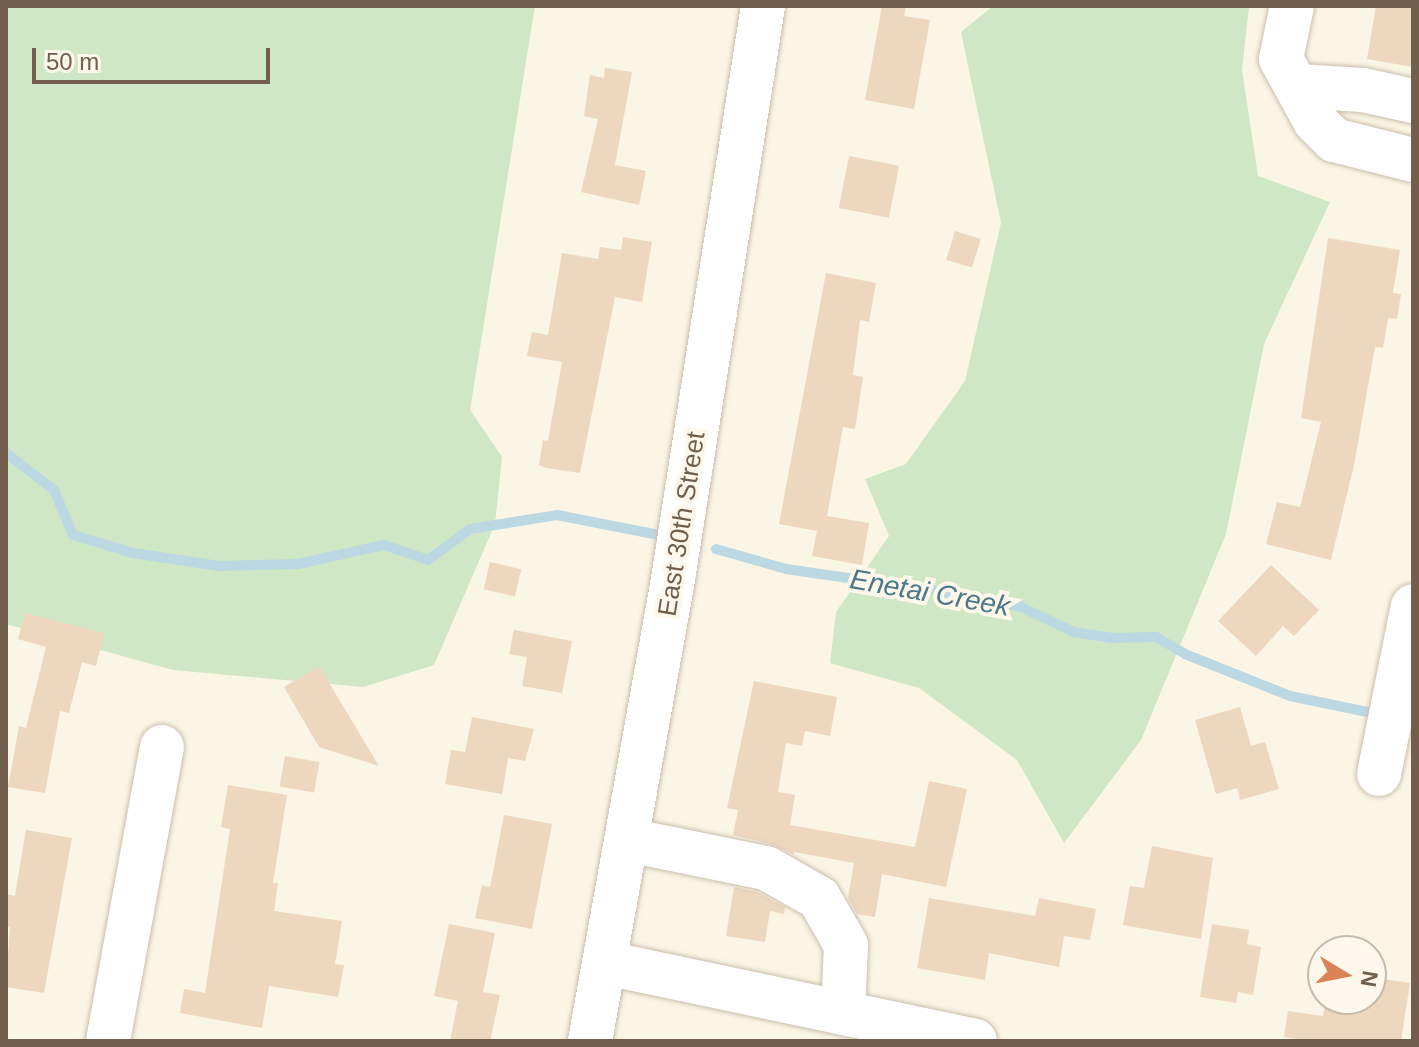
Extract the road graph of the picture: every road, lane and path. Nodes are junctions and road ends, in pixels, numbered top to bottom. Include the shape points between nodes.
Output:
1 (763, 6) edge
2 (1292, 6) edge
3 (1298, 86) junction
4 (1413, 101) edge
5 (1413, 160) edge
6 (1413, 606) edge
7 (162, 747) dead end
8 (1379, 774) dead end
9 (628, 840) junction
10 (606, 963) junction
11 (843, 1013) junction
12 (108, 1041) edge
13 (590, 1041) edge
14 (975, 1041) edge

1 - 9 street, East 30th Street
2 - 3 street via 1281,59
3 - 4 street via 1363,90
3 - 5 street via 1315,121 1334,140
6 - 8 street
7 - 12 street
9 - 10 street, East 30th Street
9 - 11 street via 766,868 819,898 846,945
10 - 11 street
10 - 13 street, East 30th Street
11 - 14 street

